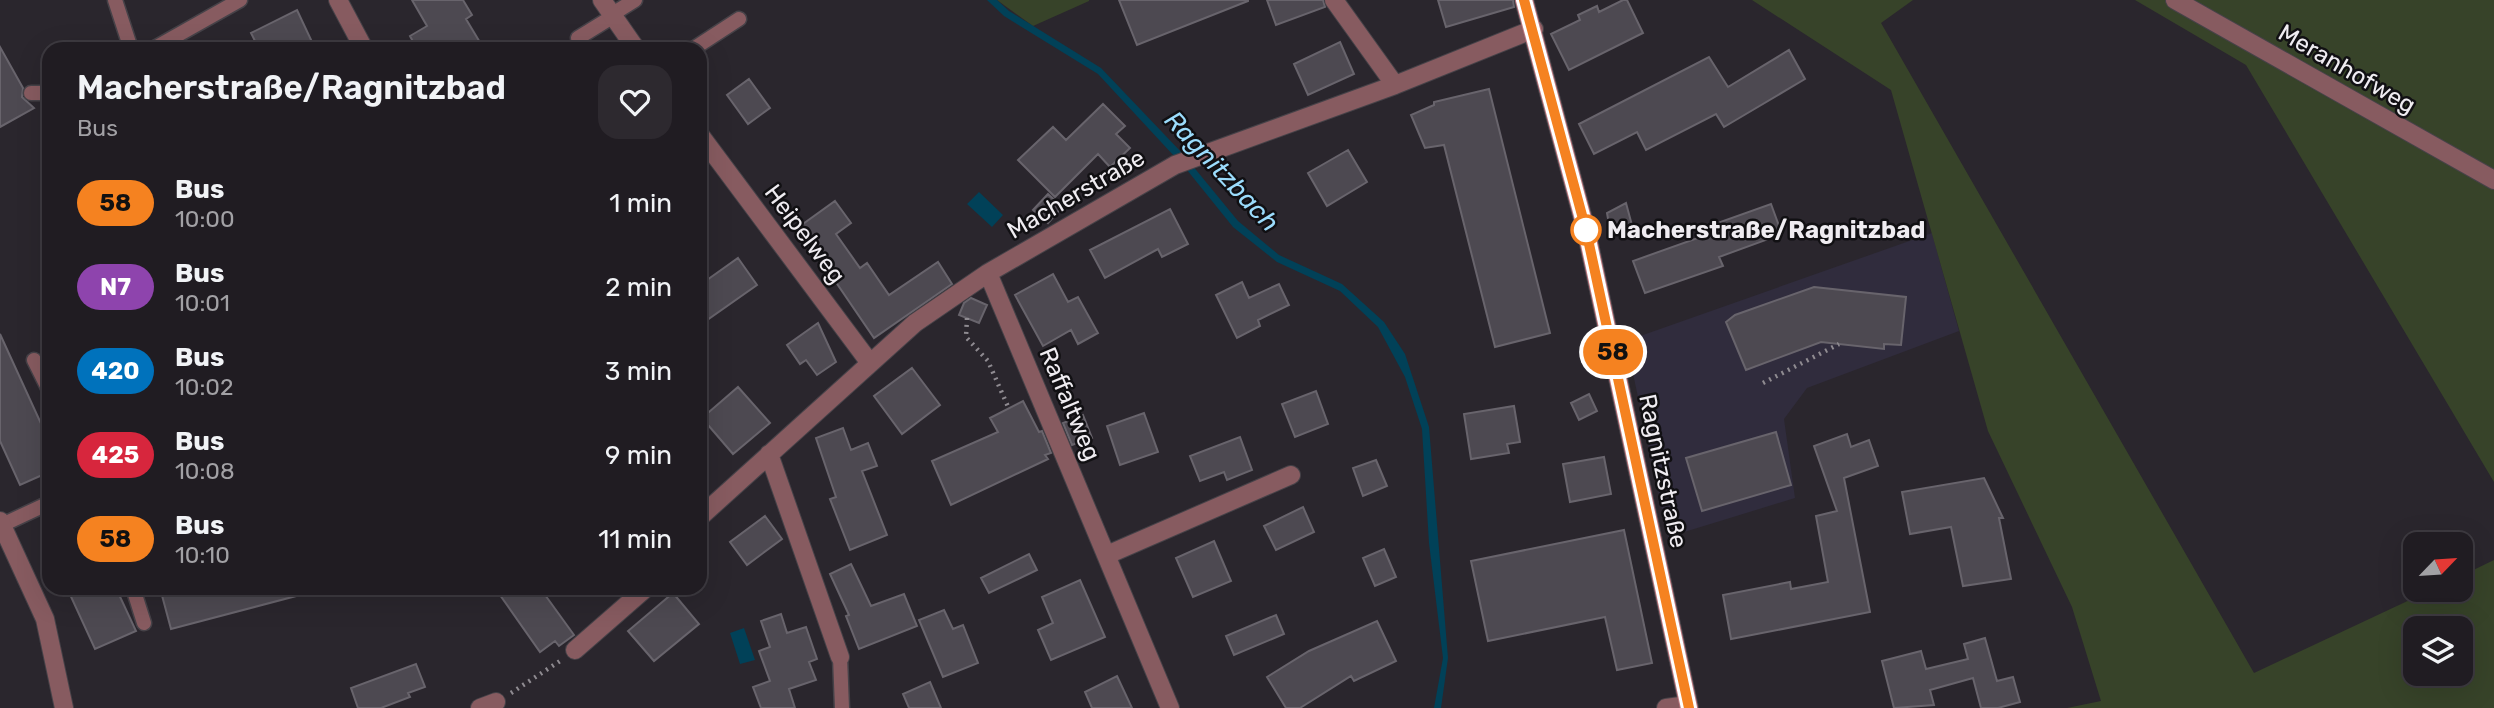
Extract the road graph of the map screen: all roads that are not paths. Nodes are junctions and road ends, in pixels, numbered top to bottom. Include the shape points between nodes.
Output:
1 (115, 0) edge
2 (240, 0) edge
3 (338, 0) edge
4 (635, 0) edge
5 (1334, 0) edge
6 (1524, 0) edge
7 (2175, 0) edge
8 (608, 11) edge
9 (739, 19) dead end
10 (1534, 29) junction
11 (578, 38) dead end
12 (129, 42) edge
13 (165, 42) edge
14 (360, 42) edge
15 (631, 42) edge
16 (704, 42) edge
17 (1395, 85) junction
18 (31, 93) dead end
19 (42, 93) edge
20 (707, 144) edge
21 (2494, 180) edge
22 (988, 273) junction
23 (34, 360) dead end
24 (870, 363) junction
25 (42, 374) edge
26 (769, 454) junction
27 (1291, 475) dead end
28 (42, 506) edge
29 (707, 511) edge
30 (1, 523) edge
31 (1107, 555) junction
32 (135, 595) edge
33 (638, 595) edge
34 (144, 623) dead end
35 (575, 650) road end
36 (840, 657) joint
37 (1688, 706) edge
38 (64, 708) edge
39 (842, 708) edge
40 (1170, 708) edge
41 (1666, 708) edge

1 - 12 lane
2 - 13 lane
3 - 14 street
4 - 8 lane
5 - 17 street
6 - 10 main road, Ragnitzstraße
7 - 21 street, Meranhofweg
8 - 11 lane
8 - 15 street
9 - 16 lane
10 - 17 street, Macherstraße
10 - 37 main road, Ragnitzstraße via 1586,230
17 - 22 street, Macherstraße via 1175,165
18 - 19 lane
20 - 24 street, Heipelweg
22 - 24 street, Macherstraße via 915,323
22 - 31 street, Raffaltweg
23 - 25 lane
24 - 26 street, Macherstraße
26 - 29 street, Macherstraße
26 - 36 street
27 - 31 street
28 - 30 lane
30 - 38 street via 45,619
31 - 40 street, Raffaltweg
32 - 34 lane
33 - 35 street
36 - 39 lane
37 - 41 street

